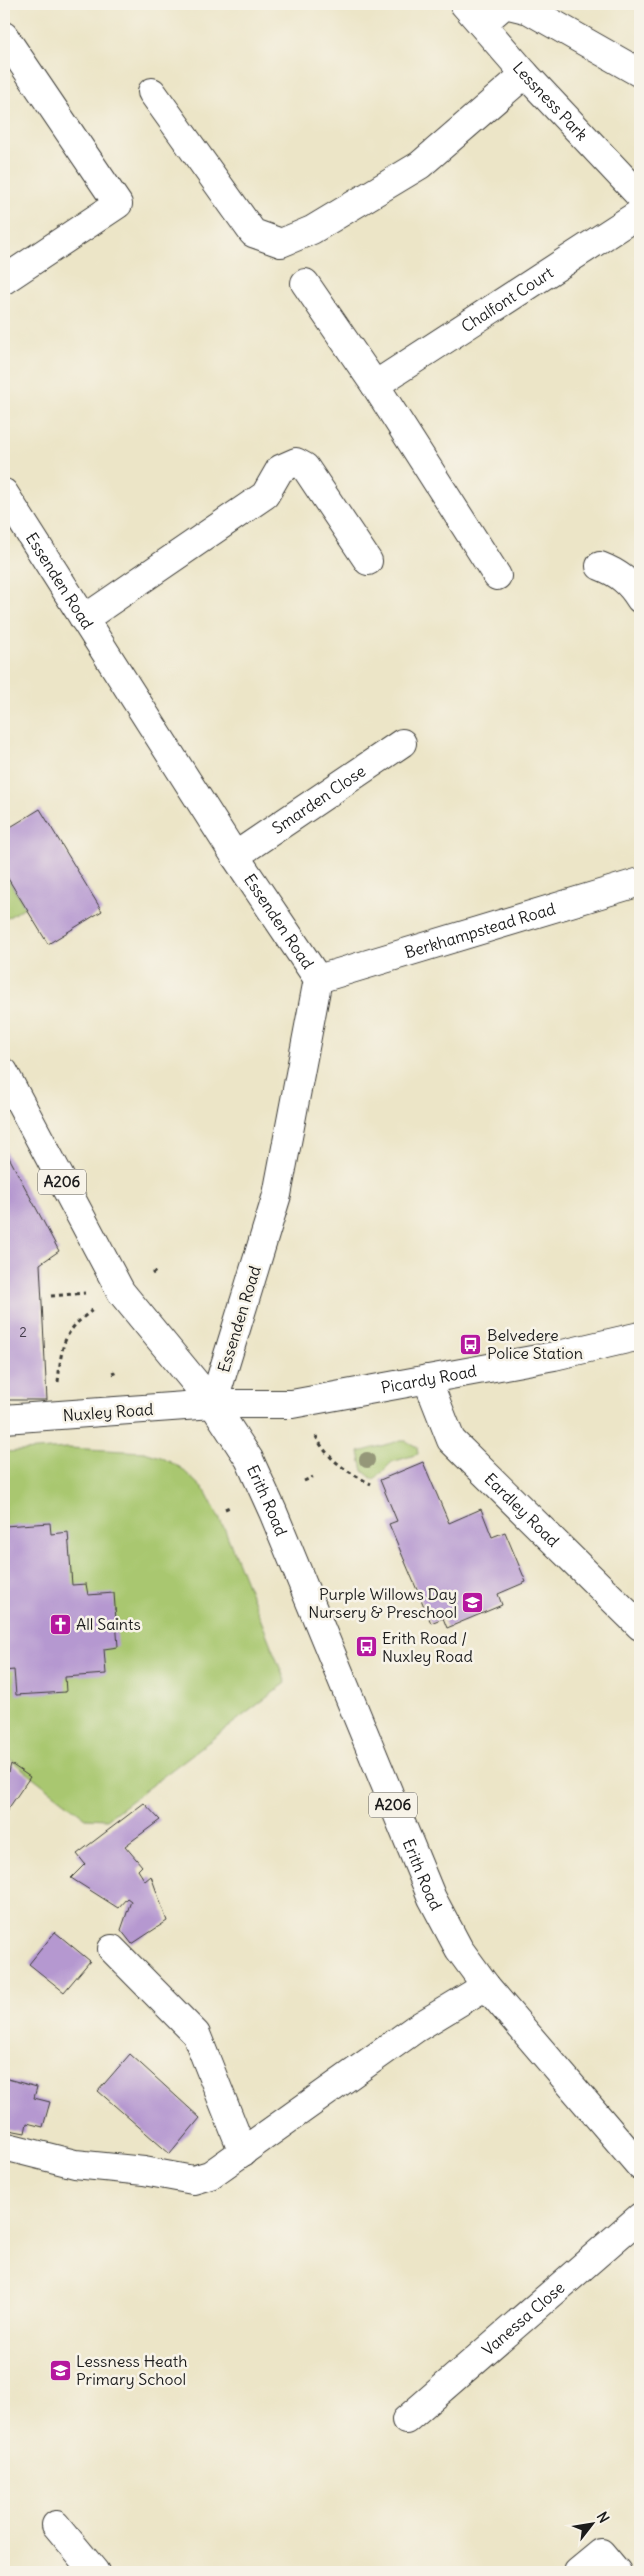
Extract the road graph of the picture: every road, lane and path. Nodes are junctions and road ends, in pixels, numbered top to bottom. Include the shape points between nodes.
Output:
1 (464, 4) edge
2 (482, 24) junction
3 (4, 36) edge
4 (640, 73) edge
5 (526, 74) junction
6 (152, 92) dead end
7 (640, 196) edge
8 (640, 214) edge
9 (4, 280) edge
10 (305, 284) dead end
11 (375, 385) junction
12 (4, 493) edge
13 (368, 561) dead end
14 (600, 566) dead end
15 (497, 576) dead end
16 (640, 599) edge
17 (84, 619) junction
18 (402, 743) dead end
19 (235, 856) junction
20 (640, 882) edge
21 (318, 979) junction
22 (4, 1072) edge
23 (156, 1271) dead end
24 (152, 1274) dead end
25 (88, 1292) dead end
26 (51, 1296) dead end
27 (97, 1306) dead end
28 (640, 1336) edge
29 (427, 1379) junction
30 (58, 1383) dead end
31 (213, 1404) junction
32 (4, 1419) edge
33 (316, 1436) dead end
34 (313, 1477) dead end
35 (304, 1481) dead end
36 (371, 1484) dead end
37 (232, 1506) dead end
38 (224, 1509) dead end
39 (640, 1626) edge
40 (112, 1950) dead end
41 (486, 1986) junction
42 (4, 2146) edge
43 (242, 2152) junction
44 (640, 2166) edge
45 (640, 2218) edge
46 (406, 2420) dead end
47 (56, 2525) dead end
48 (96, 2572) edge
49 (578, 2572) edge
50 (616, 2572) edge

1 - 2 street, Lessness Park
2 - 4 street via 505,4 529,10
2 - 5 street, Lessness Park
3 - 9 street via 118,204
5 - 6 street via 420,166 312,230 281,243 253,233
5 - 7 street, Lessness Park
8 - 11 street, Chalfont Court
10 - 11 street
11 - 15 street
12 - 17 street, Essenden Road
13 - 17 street via 305,467 296,462 280,470 266,495
14 - 16 street via 617,573
17 - 19 street, Essenden Road
18 - 19 street, Smarden Close
19 - 21 street, Essenden Road
20 - 21 street, Berkhampstead Road
21 - 31 street, Essenden Road via 277,1195
22 - 31 street, A206 via 121,1292
23 - 24 path
25 - 26 path
27 - 30 path via 76,1322 66,1335
28 - 29 street, Picardy Road via 554,1356
29 - 31 street, Picardy Road via 292,1404
29 - 39 street, Eardley Road via 451,1440
31 - 32 street, Nuxley Road
31 - 41 street, Erith Road / A206 via 249,1459 266,1494 432,1898 459,1948
33 - 36 path via 323,1450 349,1472
34 - 35 path
37 - 38 path
40 - 43 street via 196,2034
41 - 43 street via 415,2029
41 - 44 street, Erith Road / A206
42 - 43 street via 75,2164 193,2180 210,2175
45 - 46 street, Vanessa Close
47 - 48 street
49 - 50 street via 601,2553

